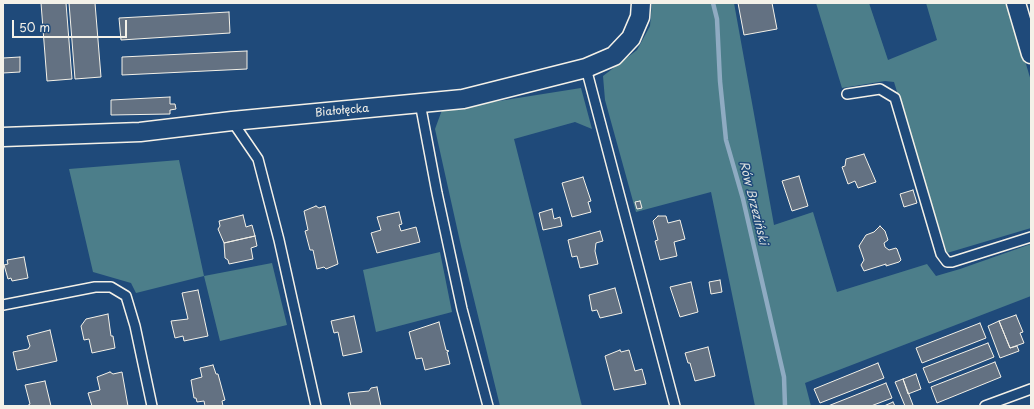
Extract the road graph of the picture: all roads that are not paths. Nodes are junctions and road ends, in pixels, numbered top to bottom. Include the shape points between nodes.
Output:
1 (641, 3) edge
2 (1016, 3) edge
3 (1031, 54) edge
4 (586, 68) junction
5 (847, 94) dead end
6 (420, 103) junction
7 (232, 121) junction
8 (3, 137) edge
9 (1031, 237) edge
10 (3, 305) edge
11 (1031, 389) edge
12 (152, 406) edge
13 (316, 406) edge
14 (488, 406) edge
15 (675, 406) edge
16 (985, 406) edge

1 - 4 street, Białołęcka via 636,27 624,46 614,56
2 - 3 street
4 - 6 street, Białołęcka via 463,99
4 - 15 lane
5 - 9 lane via 880,89 895,98 941,254 947,262
6 - 7 street, Białołęcka
6 - 14 lane via 462,309
7 - 8 street, Białołęcka via 140,132
7 - 13 lane via 258,159 280,240
10 - 12 lane via 95,287 111,287 126,296
11 - 16 lane

